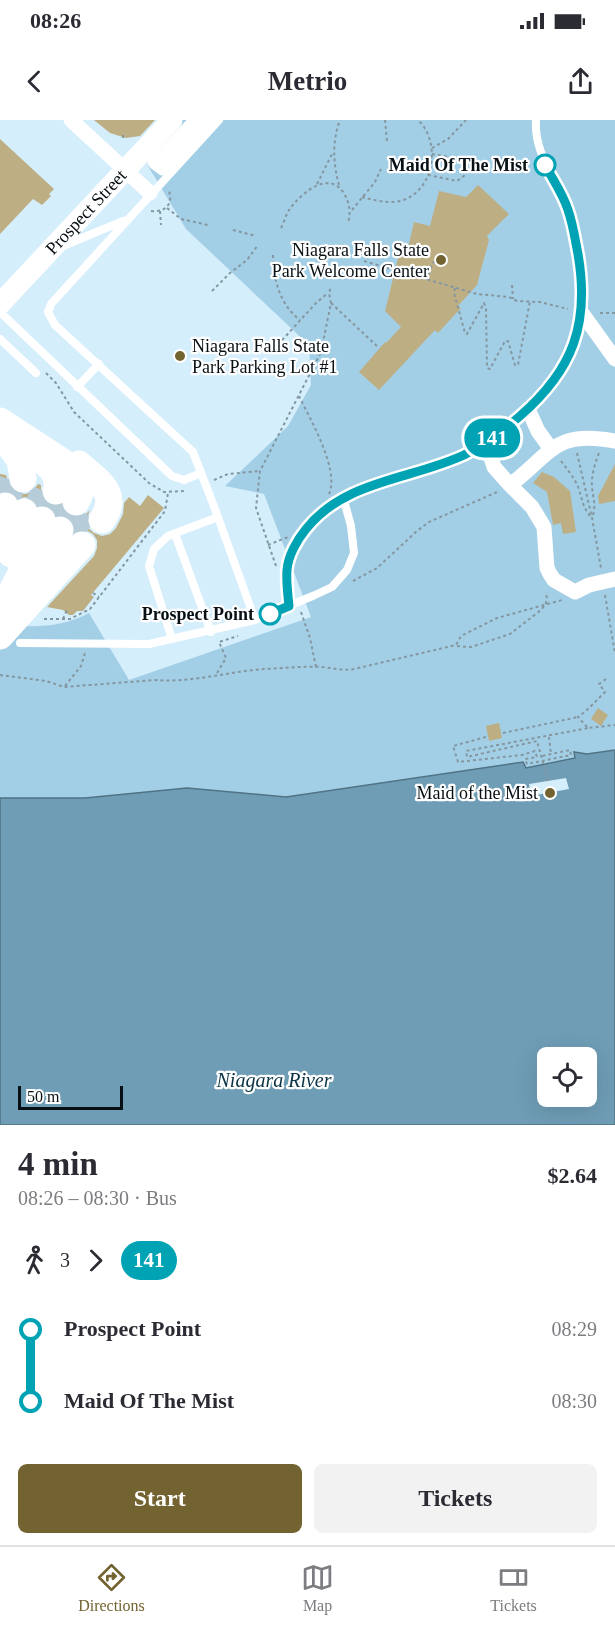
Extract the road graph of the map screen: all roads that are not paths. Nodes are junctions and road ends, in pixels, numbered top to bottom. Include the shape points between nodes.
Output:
1 (71, 120) edge
2 (172, 120) edge
3 (197, 120) edge
4 (207, 120) edge
5 (219, 120) edge
6 (536, 120) edge
7 (125, 170) junction
8 (148, 201) junction
9 (128, 219) junction
10 (47, 253) junction
11 (0, 304) edge
12 (0, 312) edge
13 (582, 312) junction
14 (0, 339) edge
15 (615, 359) edge
16 (99, 364) junction
17 (40, 372) road end
18 (77, 387) junction
19 (528, 409) junction
20 (11, 437) edge
21 (611, 441) edge
22 (486, 442) junction
23 (551, 449) junction
24 (201, 473) junction
25 (510, 485) junction
26 (51, 492) junction
27 (343, 497) junction
28 (219, 517) junction
29 (38, 522) edge
30 (175, 534) junction
31 (0, 560) edge
32 (615, 579) edge
33 (9, 603) edge
34 (289, 606) junction
35 (255, 620) junction
36 (211, 632) junction
37 (10, 639) edge
38 (172, 639) junction

1 - 7 street
2 - 7 main road, Prospect Street
3 - 4 street via 155,162 163,168
5 - 8 lane
6 - 13 lane via 545,165 572,223 582,281
7 - 8 street
7 - 10 main road, Prospect Street
8 - 9 lane
9 - 10 lane
9 - 16 lane via 48,309 52,322
10 - 11 main road, Prospect Street
12 - 18 lane
13 - 15 street
13 - 19 lane via 560,371
14 - 17 lane
16 - 18 lane
16 - 24 lane via 190,449
18 - 24 lane via 172,476 184,480
19 - 22 lane
19 - 23 street
20 - 26 highway via 20,460
20 - 26 highway via 66,463 76,472 82,486
20 - 26 highway via 59,451 79,464 102,485 109,507
21 - 23 street via 574,439
22 - 25 street via 494,467
22 - 27 lane via 450,461
23 - 25 street
24 - 28 lane
25 - 32 street via 532,507 544,527 547,568 553,578 575,592
27 - 34 lane via 316,517 298,540 287,569
27 - 34 lane via 354,553 347,570 332,587
28 - 30 lane
28 - 35 lane
29 - 31 highway
29 - 33 highway
29 - 33 highway via 50,566
30 - 36 lane
30 - 38 lane via 154,549 149,566
33 - 37 highway
34 - 35 lane
35 - 36 lane
36 - 38 lane
37 - 38 lane via 87,644 149,644

